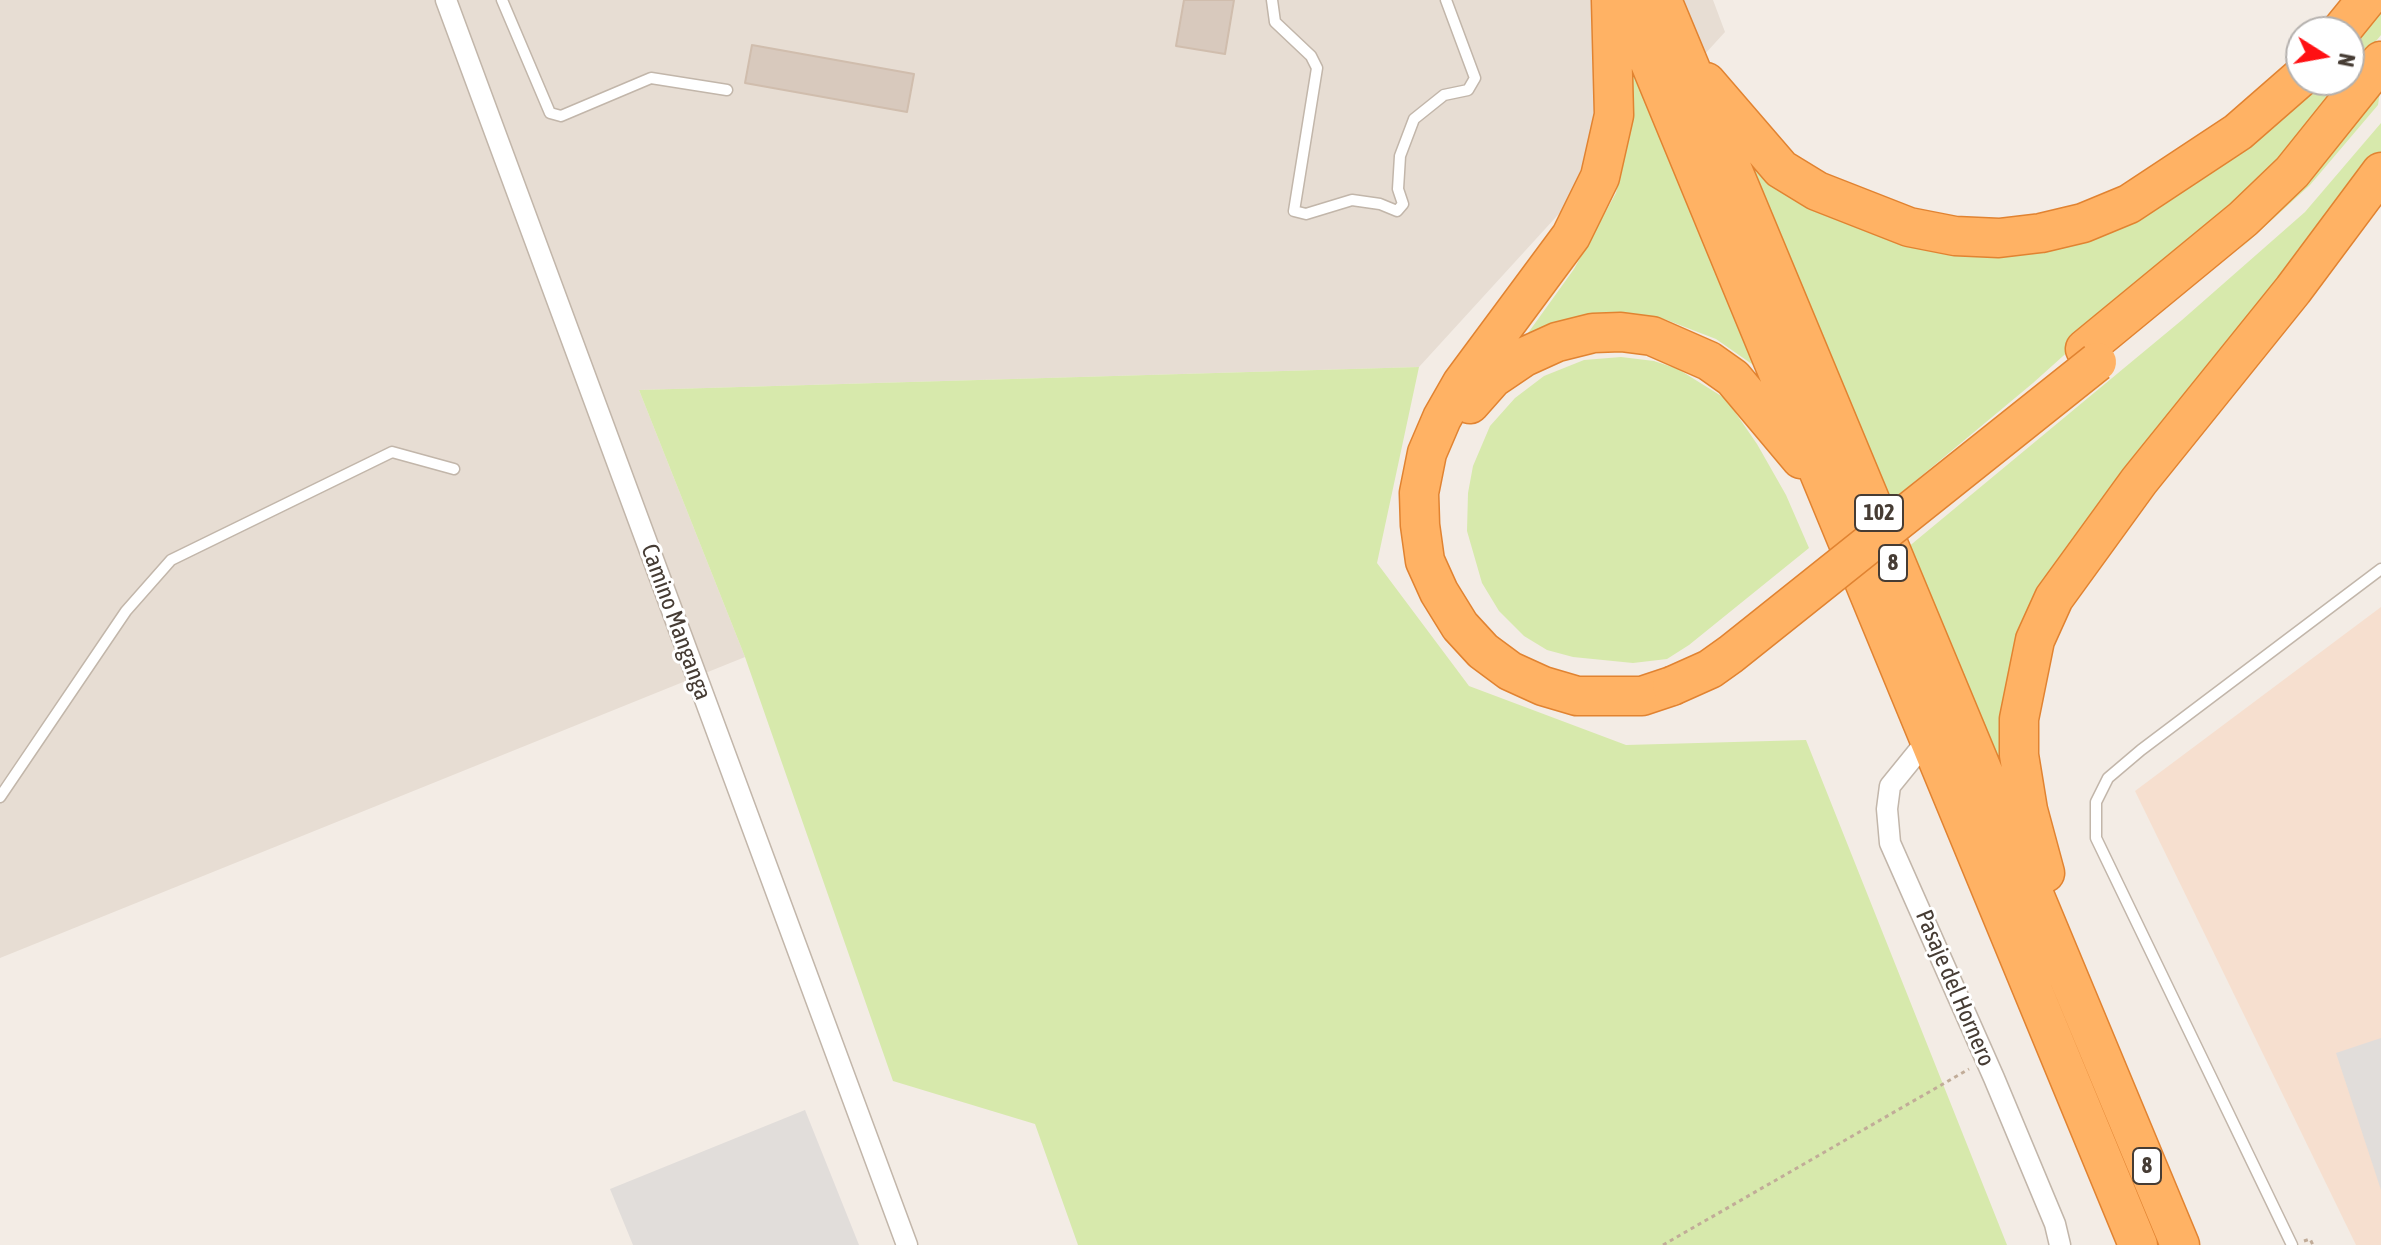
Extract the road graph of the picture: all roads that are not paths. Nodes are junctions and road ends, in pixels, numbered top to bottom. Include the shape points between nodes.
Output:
1 (446, 0) edge
2 (502, 0) edge
3 (1272, 0) edge
4 (1446, 0) edge
5 (1611, 0) edge
6 (1624, 0) edge
7 (1662, 0) edge
8 (2366, 0) edge
9 (2353, 16) edge
10 (1687, 61) junction
11 (2381, 61) edge
12 (727, 90) dead end
13 (2285, 91) edge
14 (2381, 106) edge
15 (1712, 172) junction
16 (2381, 172) edge
17 (2091, 356) junction
18 (454, 469) dead end
19 (1821, 477) junction
20 (2381, 569) edge
21 (1669, 676) junction
22 (1929, 738) junction
23 (0, 797) edge
24 (2059, 960) junction
25 (2119, 1199) junction
26 (2179, 1241) edge
27 (907, 1245) edge
28 (2060, 1245) edge
29 (2121, 1245) edge
30 (2138, 1245) edge
31 (2292, 1245) edge

1 - 27 street, Camino Manganga
2 - 12 lane via 550,113 561,116 651,78
3 - 4 lane via 1275,22 1317,68 1294,211 1306,214 1352,200 1397,211 1403,204 1398,189 1400,156 1414,119 1444,95 1468,90 1475,78
5 - 21 highway via 1614,115 1600,177 1571,236 1442,418 1427,453 1419,493 1420,525 1425,561 1439,592 1468,634 1510,671 1577,696 1642,696
6 - 15 highway, 8
7 - 10 highway, 8
8 - 9 highway
10 - 13 highway via 1781,169 1817,191 1909,227 1955,236 2041,233 2129,204 2238,132
10 - 15 highway, 8
11 - 17 highway, 102 via 2292,172
14 - 17 highway, 102 via 2267,221
15 - 19 highway, 8
15 - 24 highway, 8
16 - 24 highway via 2073,569 2035,640 2021,706 2019,755 2039,857 2064,924
17 - 21 highway, 102
18 - 23 lane via 392,452 171,560 126,611
19 - 21 highway via 1791,450 1733,378 1652,336 1593,333 1557,342 1493,378 1471,403 1451,436 1436,481 1434,530 1445,576 1472,617 1519,654 1574,673
19 - 22 highway, 8
20 - 31 lane via 2141,750 2108,778 2096,802 2096,838
22 - 25 highway, 8
22 - 28 street, Pasaje del Hornero via 1890,786 1890,843
24 - 26 highway, 8
25 - 29 highway
25 - 30 highway, 8

